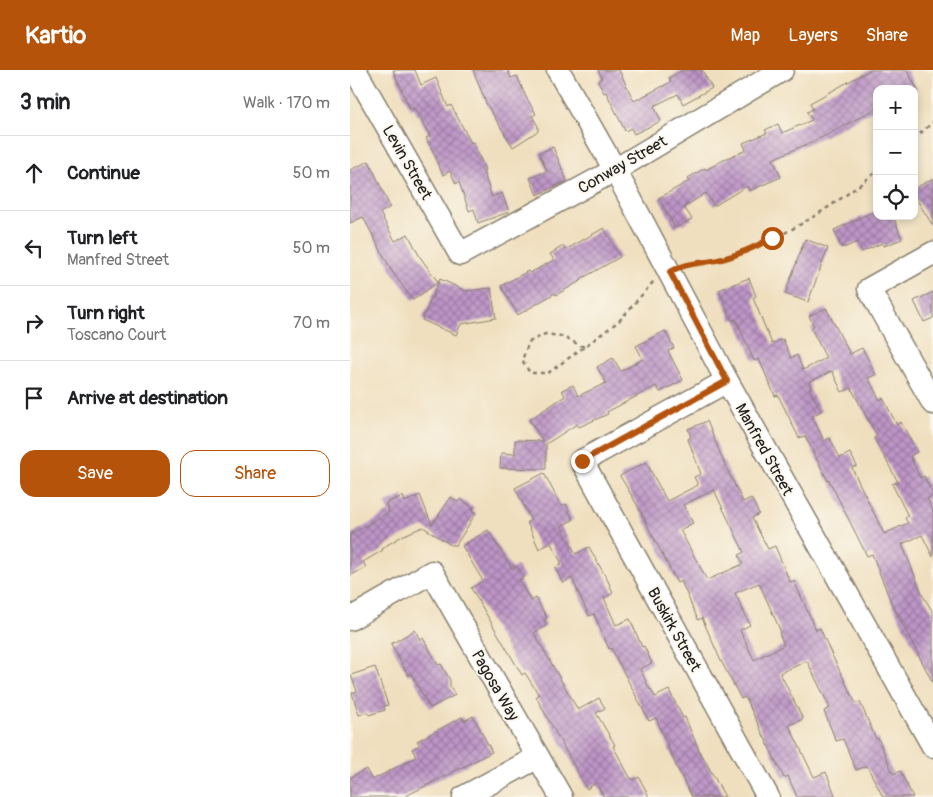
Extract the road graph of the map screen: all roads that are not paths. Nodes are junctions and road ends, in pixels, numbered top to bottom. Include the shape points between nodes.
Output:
1 (355, 70) edge
2 (558, 70) edge
3 (782, 70) edge
4 (751, 78) edge
5 (615, 170) junction
6 (933, 253) edge
7 (460, 254) joint
8 (727, 381) junction
9 (933, 403) edge
10 (350, 619) edge
11 (933, 746) edge
12 (538, 757) junction
13 (464, 797) edge
14 (560, 797) edge
15 (768, 797) edge

1 - 7 street, Levin Street
2 - 5 street, Manfred Street
3 - 4 street, Conway Street
4 - 5 street, Conway Street
5 - 7 street, Conway Street
5 - 8 street, Manfred Street
6 - 9 street via 869,289
8 - 11 street, Manfred Street
8 - 15 street, Buskirk Street via 582,461
10 - 12 street, Pagosa Way via 432,572
12 - 13 street
12 - 14 street, Pagosa Way

